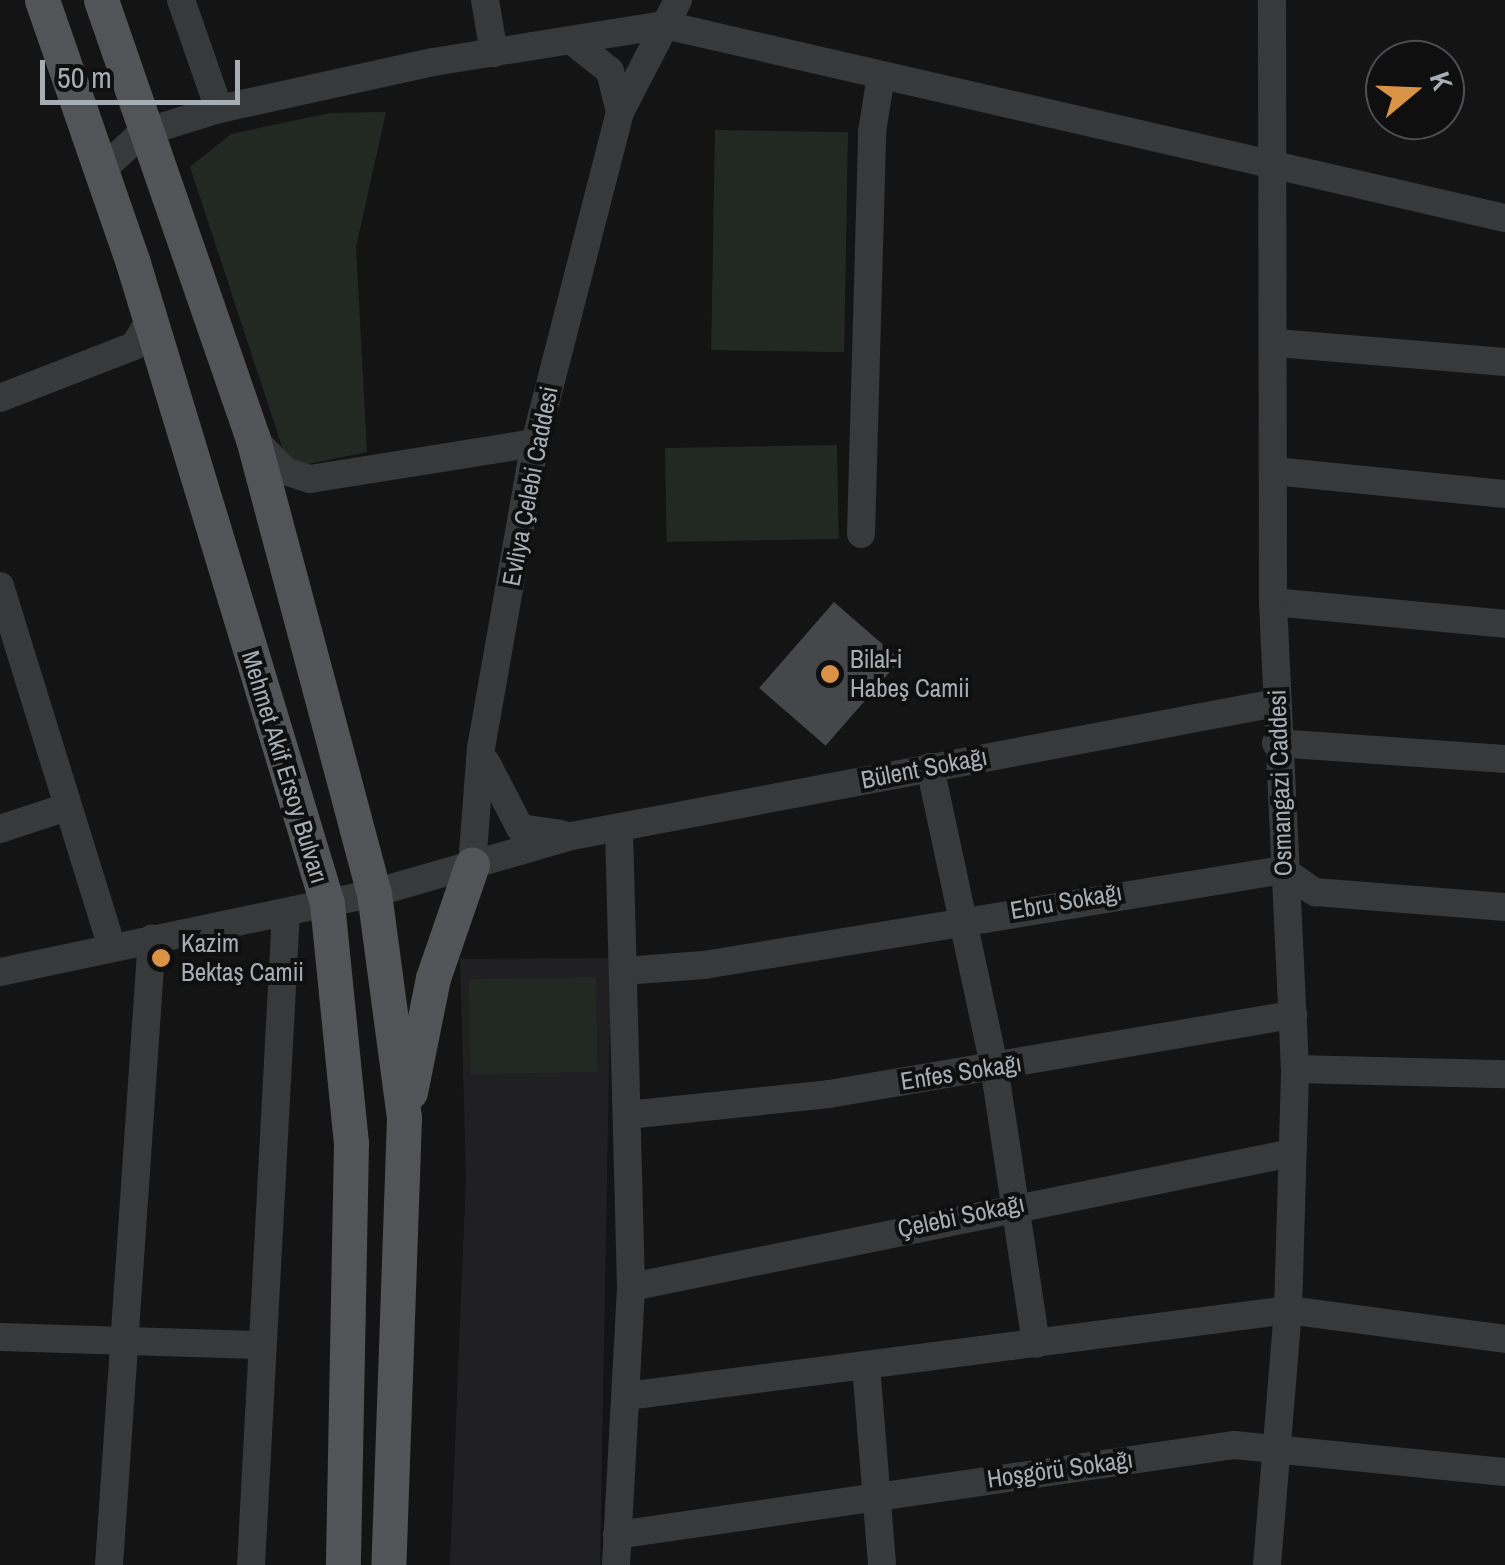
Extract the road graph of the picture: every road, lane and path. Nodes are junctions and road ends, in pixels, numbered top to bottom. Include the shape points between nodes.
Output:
1 (42, 0) edge
2 (101, 0) edge
3 (181, 0) edge
4 (485, 0) edge
5 (1272, 0) edge
6 (671, 13) edge
7 (576, 44) junction
8 (494, 53) junction
9 (881, 76) junction
10 (218, 109) junction
11 (620, 112) junction
12 (142, 133) junction
13 (102, 170) junction
14 (1275, 170) junction
15 (1505, 218) edge
16 (150, 319) junction
17 (1277, 343) junction
18 (1505, 362) edge
19 (0, 398) edge
20 (253, 438) junction
21 (535, 443) junction
22 (1274, 471) junction
23 (1505, 494) edge
24 (861, 534) dead end
25 (0, 586) edge
26 (1273, 602) junction
27 (1505, 624) edge
28 (1276, 703) junction
29 (1276, 743) junction
30 (481, 748) junction
31 (1505, 760) edge
32 (930, 766) junction
33 (64, 808) junction
34 (618, 828) junction
35 (0, 830) edge
36 (572, 836) junction
37 (472, 864) junction
38 (1282, 870) junction
39 (374, 892) junction
40 (327, 902) junction
41 (1505, 907) edge
42 (286, 912) junction
43 (963, 918) junction
44 (152, 938) junction
45 (111, 945) junction
46 (623, 971) junction
47 (0, 972) edge
48 (1293, 1014) junction
49 (994, 1066) junction
50 (1295, 1069) junction
51 (1505, 1074) edge
52 (627, 1115) junction
53 (404, 1118) junction
54 (1292, 1153) junction
55 (1010, 1206) junction
56 (631, 1287) junction
57 (1288, 1310) junction
58 (0, 1337) edge
59 (120, 1338) junction
60 (1505, 1339) edge
61 (1036, 1344) junction
62 (258, 1345) junction
63 (866, 1365) junction
64 (627, 1396) junction
65 (1271, 1448) junction
66 (1505, 1472) edge
67 (876, 1494) junction
68 (617, 1535) junction
69 (109, 1565) edge
70 (250, 1565) edge
71 (344, 1565) edge
72 (388, 1565) edge
73 (616, 1565) edge
74 (882, 1565) edge
75 (1267, 1565) edge

1 - 13 main road, Mehmet Akif Ersoy Bulvarı
2 - 12 main road, Mehmet Akif Ersoy Bulvarı
3 - 10 street
4 - 8 street
5 - 14 street, Osmangazi Caddesi
6 - 7 street
6 - 9 street
6 - 11 street, Evliya Çelebi Caddesi
7 - 8 street
7 - 11 street via 610,71
8 - 10 street
9 - 14 street
9 - 24 street via 872,132
10 - 12 street
11 - 21 street, Evliya Çelebi Caddesi
12 - 13 street
12 - 20 main road, Mehmet Akif Ersoy Bulvarı
13 - 16 main road, Mehmet Akif Ersoy Bulvarı
14 - 15 street
14 - 17 street, Osmangazi Caddesi
16 - 19 street via 134,346
16 - 40 main road, Mehmet Akif Ersoy Bulvarı
17 - 18 street
17 - 22 street, Osmangazi Caddesi
20 - 21 street via 284,471 310,479
20 - 39 main road, Mehmet Akif Ersoy Bulvarı
21 - 30 street, Evliya Çelebi Caddesi
22 - 23 street
22 - 26 street, Osmangazi Caddesi
25 - 33 street
26 - 27 street
26 - 28 street, Osmangazi Caddesi
28 - 29 street, Osmangazi Caddesi
28 - 32 street, Bülent Sokağı
29 - 31 street
29 - 38 street, Osmangazi Caddesi
30 - 36 street via 498,797 520,828
30 - 37 street, Evliya Çelebi Caddesi
32 - 34 street, Bülent Sokağı
32 - 43 street
33 - 35 street
33 - 45 street
34 - 36 street, Bülent Sokağı
34 - 46 street
36 - 37 street
37 - 39 street
37 - 53 main road via 433,978
38 - 41 street via 1315,892
38 - 43 street, Ebru Sokağı
38 - 48 street, Osmangazi Caddesi
39 - 40 street
39 - 53 main road, Mehmet Akif Ersoy Bulvarı
40 - 42 street
40 - 71 main road, Mehmet Akif Ersoy Bulvarı via 350,1143
42 - 44 street
42 - 62 street
43 - 46 street, Ebru Sokağı via 704,965
43 - 49 street
44 - 45 street
44 - 59 street
45 - 47 street
46 - 52 street
48 - 49 street, Enfes Sokağı
48 - 50 street, Osmangazi Caddesi
49 - 52 street, Enfes Sokağı
49 - 55 street
50 - 51 street
50 - 54 street, Osmangazi Caddesi
52 - 56 street
53 - 72 main road, Mehmet Akif Ersoy Bulvarı
54 - 55 street, Çelebi Sokağı
54 - 57 street, Osmangazi Caddesi
55 - 56 street, Çelebi Sokağı
55 - 61 street
56 - 64 street
57 - 60 street
57 - 61 street
57 - 65 street, Osmangazi Caddesi
58 - 59 street
59 - 62 street
59 - 69 street
61 - 63 street
62 - 70 street
63 - 64 street
63 - 67 street
64 - 68 street
65 - 66 street, Hoşgörü Sokağı
65 - 67 street, Hoşgörü Sokağı via 1234,1445
65 - 75 street, Osmangazi Caddesi
67 - 68 street, Hoşgörü Sokağı
67 - 74 street
68 - 73 street

